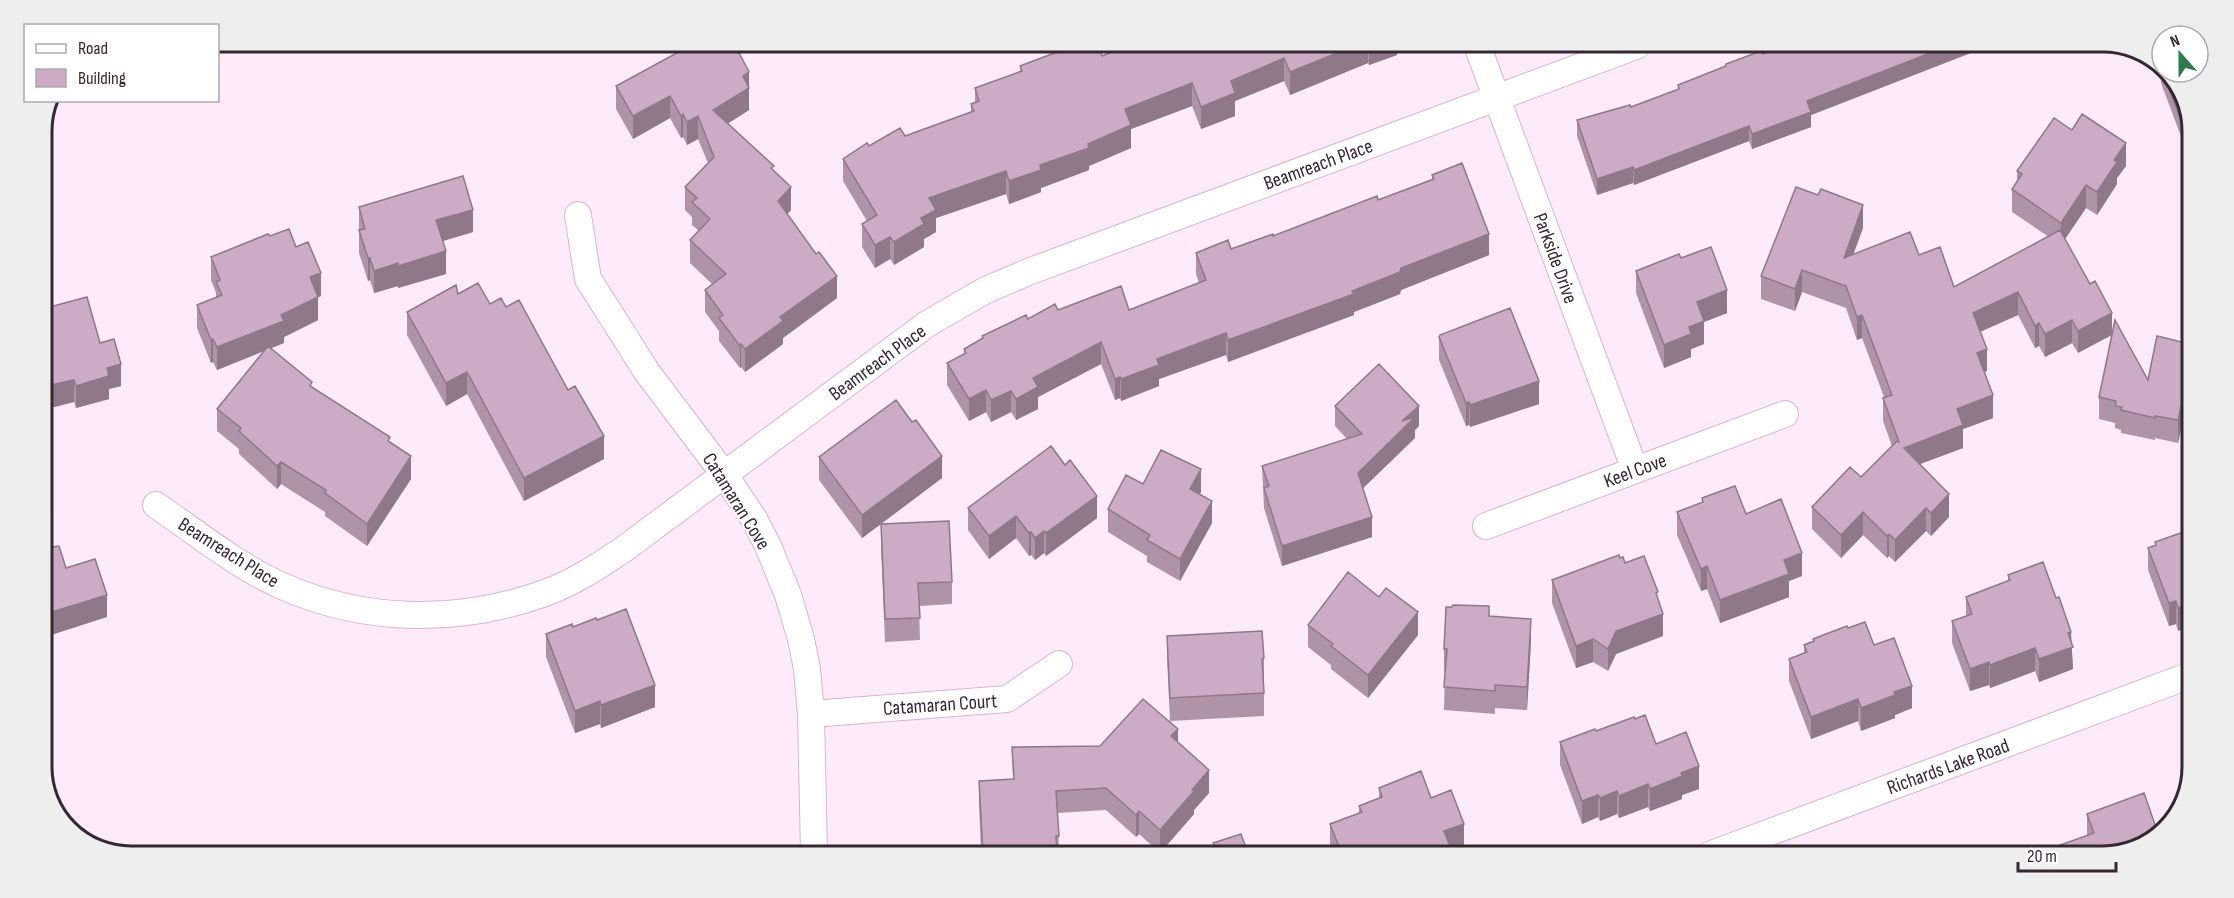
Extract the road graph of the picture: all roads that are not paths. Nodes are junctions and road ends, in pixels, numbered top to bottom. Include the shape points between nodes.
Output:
1 (1480, 52) edge
2 (1620, 52) edge
3 (1497, 98) junction
4 (578, 215) dead end
5 (1785, 414) dead end
6 (1635, 470) junction
7 (724, 474) junction
8 (156, 506) dead end
9 (1486, 526) dead end
10 (1059, 664) dead end
11 (2182, 678) edge
12 (811, 714) junction
13 (814, 846) edge
14 (1733, 846) edge

1 - 3 street, Parkside Drive
2 - 3 street, Beamreach Place
3 - 6 street, Parkside Drive
3 - 7 street, Beamreach Place via 984,291 927,324
4 - 7 street, Catamaran Cove via 588,279 647,372
5 - 6 street, Keel Cove
6 - 9 street, Keel Cove
7 - 8 street, Beamreach Place via 624,549 566,584 496,608 438,616 385,614 332,604 282,586 246,567
7 - 12 street, Catamaran Cove via 754,519 788,595 803,649
10 - 12 street, Catamaran Court via 1007,699
11 - 14 street, Richards Lake Road
12 - 13 street, Catamaran Cove

